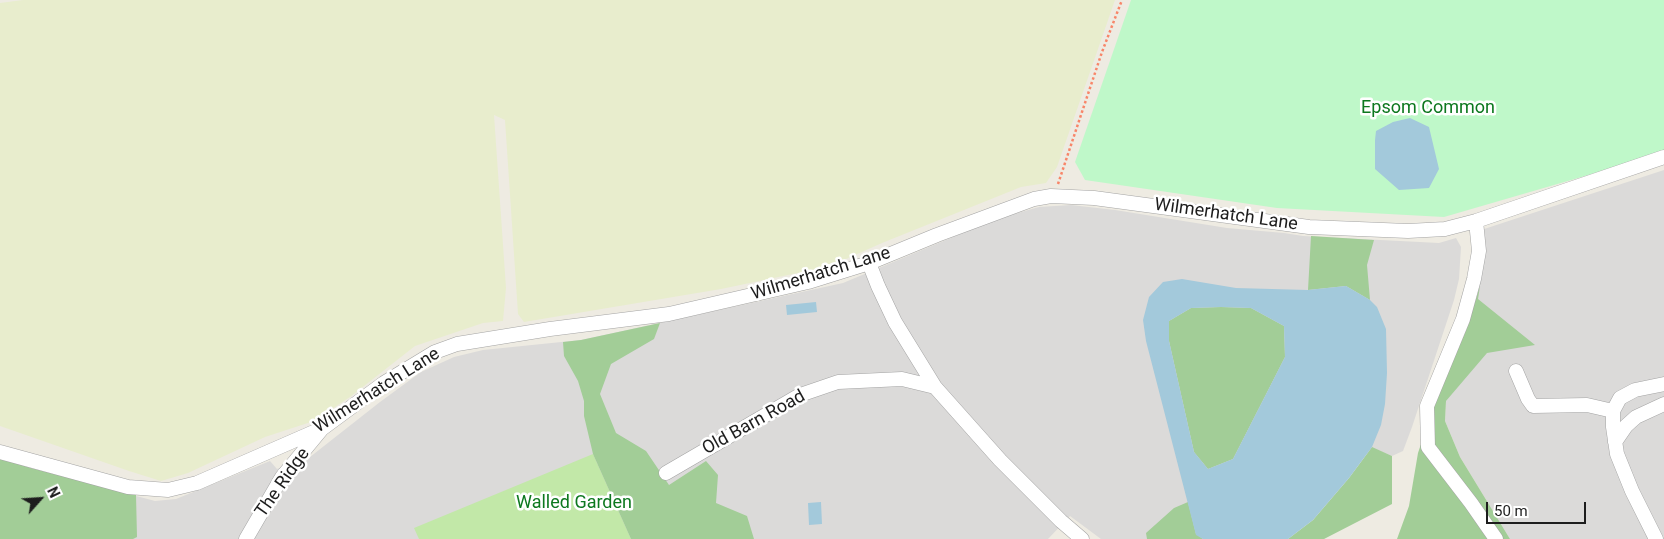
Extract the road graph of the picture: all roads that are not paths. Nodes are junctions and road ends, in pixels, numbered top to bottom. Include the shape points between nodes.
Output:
1 (1664, 157) edge
2 (1476, 221) junction
3 (869, 263) junction
4 (1516, 371) dead end
5 (1664, 384) edge
6 (935, 387) junction
7 (1664, 404) edge
8 (1613, 411) junction
9 (323, 428) junction
10 (1615, 442) junction
11 (0, 452) edge
12 (666, 473) dead end
13 (246, 539) edge
14 (1082, 539) edge
15 (1496, 539) edge
16 (1656, 539) edge

1 - 2 street, Wilmerhatch Lane
2 - 3 street, Wilmerhatch Lane via 1445,229 1408,231 1309,227 1094,198 1052,196 1034,198
2 - 15 street via 1479,251 1474,279 1463,319 1427,406 1428,447
3 - 6 street via 896,322
3 - 9 street, Wilmerhatch Lane via 808,282 669,314 457,344 435,352 384,383
4 - 8 street via 1534,406 1587,405
5 - 8 street via 1634,390 1620,398
6 - 12 street, Old Barn Road via 902,379 838,382 800,395
6 - 14 street via 1000,460
7 - 10 street via 1636,417
8 - 10 street
9 - 11 street, Wilmerhatch Lane via 197,483 168,490 128,487
9 - 13 street, The Ridge via 282,477
10 - 16 street via 1632,491

